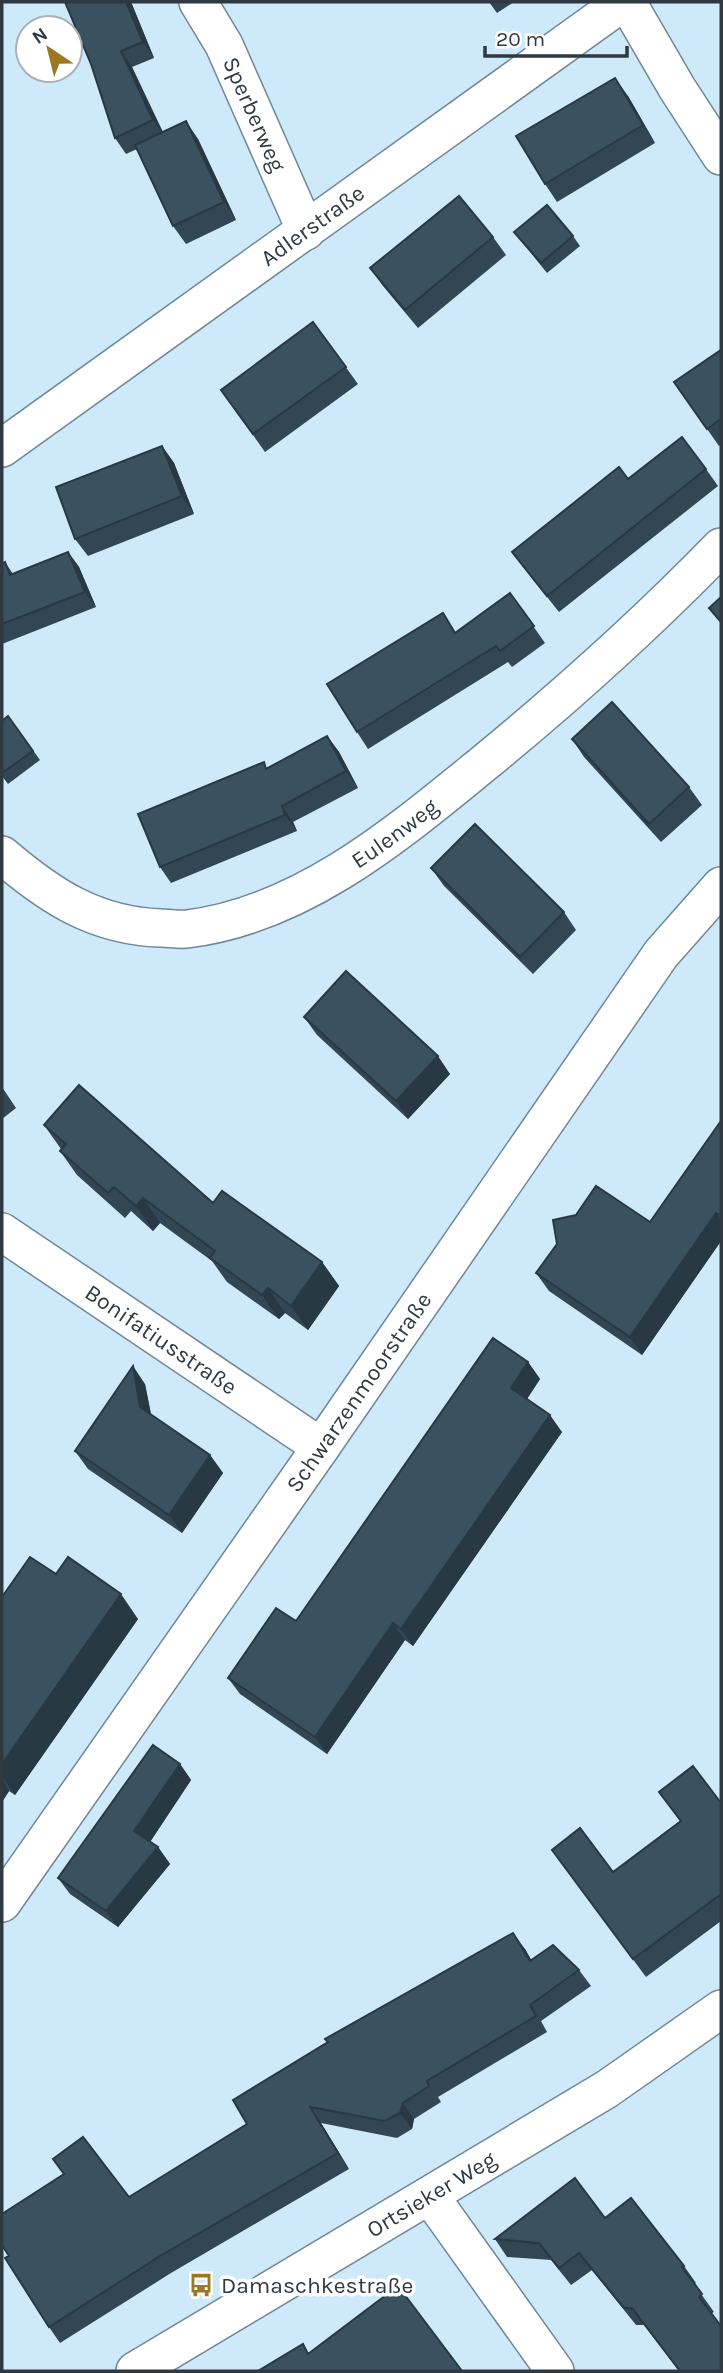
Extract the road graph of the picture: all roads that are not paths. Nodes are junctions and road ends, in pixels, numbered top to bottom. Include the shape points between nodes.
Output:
1 (198, 2) edge
2 (625, 2) edge
3 (721, 156) edge
4 (306, 230) junction
5 (3, 443) edge
6 (721, 547) edge
7 (2, 855) edge
8 (721, 887) edge
9 (2, 1231) edge
10 (321, 1447) junction
11 (2, 1903) edge
12 (721, 2009) edge
13 (430, 2196) junction
14 (135, 2371) edge
15 (555, 2371) edge

1 - 4 street, Sperberweg via 224,45
2 - 3 street
2 - 4 street, Adlerstraße
4 - 5 street, Adlerstraße
6 - 7 street, Eulenweg via 650,619 415,820 286,900 241,917 186,929 135,927 86,914 36,884
8 - 10 street, Schwarzenmoorstraße via 661,954
9 - 10 street, Bonifatiusstraße
10 - 11 street, Schwarzenmoorstraße
12 - 13 street, Ortsieker Weg via 607,2089
13 - 14 street, Ortsieker Weg
13 - 15 street

